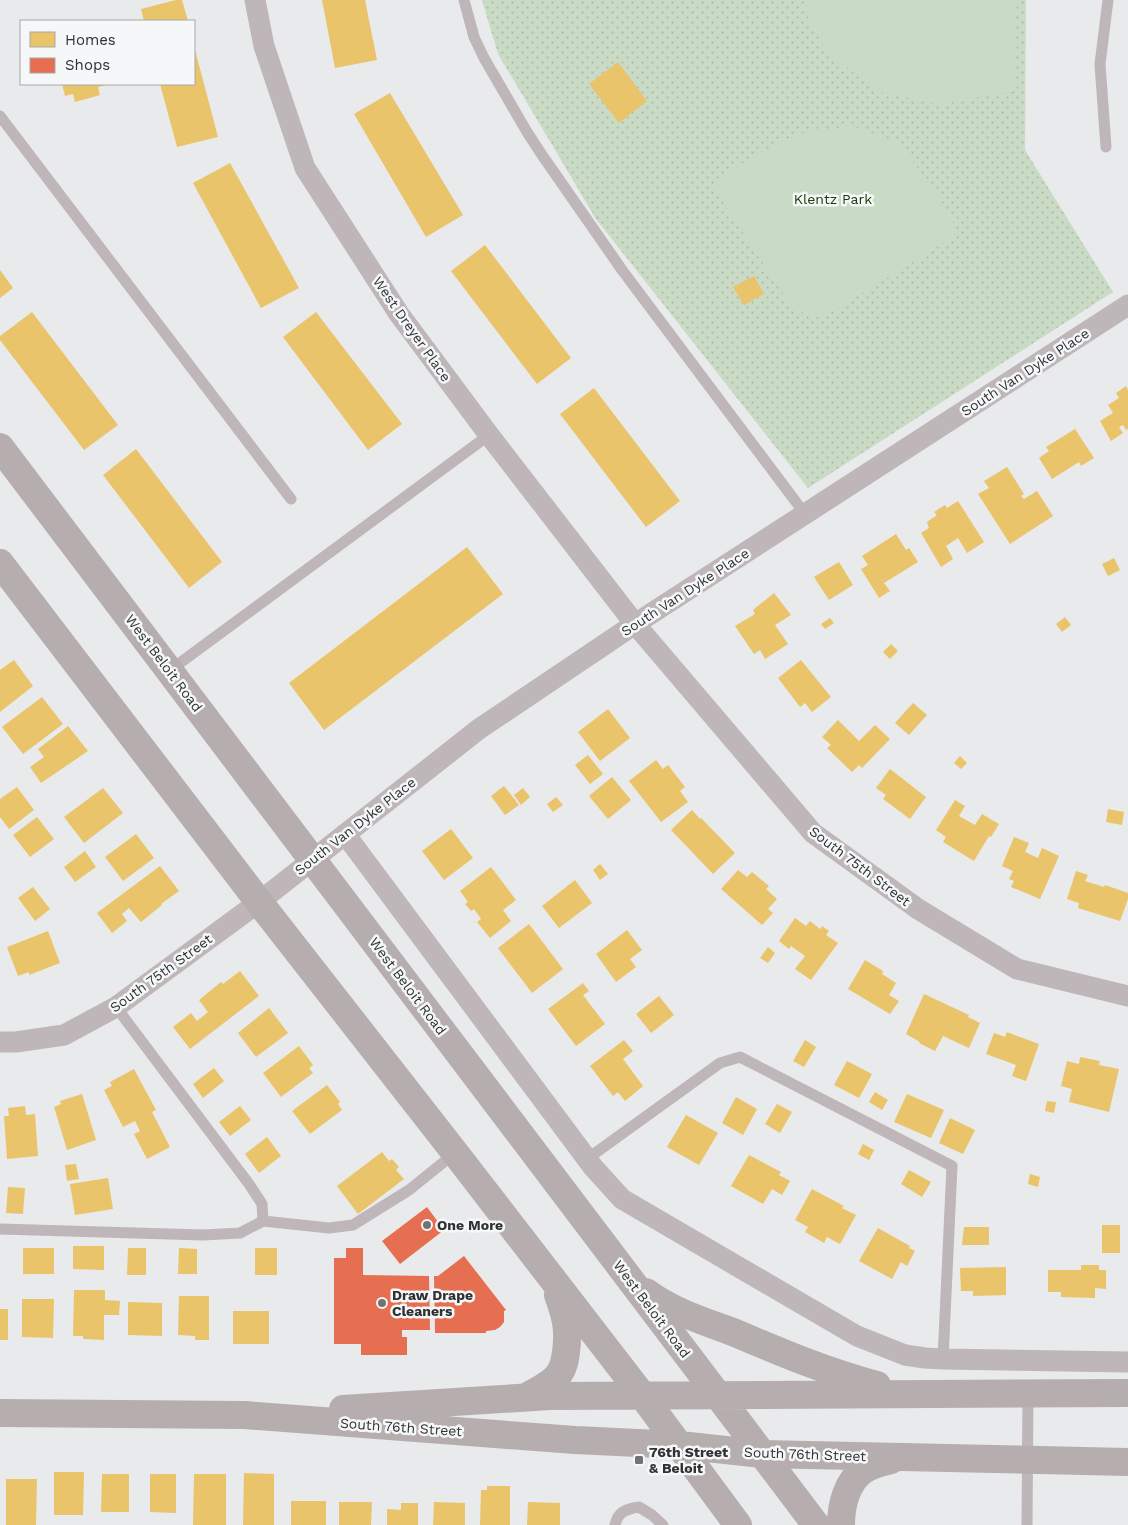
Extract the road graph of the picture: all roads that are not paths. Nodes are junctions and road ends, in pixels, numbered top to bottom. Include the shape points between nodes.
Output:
1 (255, 0) edge
2 (464, 0) edge
3 (1108, 0) edge
4 (0, 116) edge
5 (1106, 147) dead end
6 (1128, 305) edge
7 (489, 434) junction
8 (0, 447) edge
9 (291, 499) dead end
10 (805, 514) junction
11 (0, 563) edge
12 (635, 624) junction
13 (169, 671) junction
14 (345, 834) junction
15 (312, 860) junction
16 (259, 902) junction
17 (1128, 996) edge
18 (116, 1008) junction
19 (0, 1042) edge
20 (455, 1153) junction
21 (587, 1160) junction
22 (263, 1221) junction
23 (0, 1230) edge
24 (552, 1280) junction
25 (632, 1282) junction
26 (934, 1358) junction
27 (1128, 1362) edge
28 (1028, 1393) junction
29 (1128, 1393) edge
30 (909, 1394) junction
31 (642, 1395) junction
32 (717, 1395) junction
33 (528, 1396) junction
34 (0, 1413) edge
35 (244, 1415) junction
36 (680, 1445) junction
37 (762, 1454) junction
38 (904, 1457) junction
39 (1027, 1459) junction
40 (1128, 1462) edge
41 (615, 1525) edge
42 (663, 1525) edge
43 (738, 1525) edge
44 (816, 1525) edge
45 (840, 1525) edge
46 (1027, 1525) edge

1 - 7 street, West Dreyer Place via 264,46 304,168 399,314
2 - 10 lane via 474,37 493,75 546,162 622,270
3 - 5 lane via 1100,64
4 - 9 lane
6 - 10 street, South Van Dyke Place
7 - 12 street, West Dreyer Place
7 - 13 lane
8 - 13 main road, West Beloit Road
10 - 12 street, South Van Dyke Place
11 - 16 main road
12 - 14 street, South Van Dyke Place via 479,729
12 - 17 street, South 75th Street via 813,833 918,909 1017,969
13 - 15 main road, West Beloit Road
14 - 15 street, South Van Dyke Place
14 - 21 street
15 - 16 street, South Van Dyke Place
15 - 25 main road, West Beloit Road
16 - 18 street, South 75th Street
16 - 20 main road
18 - 19 street, South 75th Street via 64,1035
18 - 22 lane via 249,1184 262,1204
20 - 22 lane via 409,1190 353,1226 329,1228
20 - 24 main road
21 - 26 street via 622,1199 857,1336 905,1355
21 - 26 lane via 720,1063 740,1057 952,1166
22 - 23 lane via 240,1233 203,1235
24 - 31 main road
24 - 33 main road via 566,1316 565,1364 552,1381
25 - 30 main road via 674,1309 844,1376
25 - 32 main road, West Beloit Road
26 - 27 street
28 - 29 main road, South 76th Street
28 - 30 main road, South 76th Street
28 - 39 lane
30 - 32 main road, South 76th Street
31 - 32 main road, South 76th Street
31 - 33 main road, South 76th Street
31 - 36 main road
32 - 37 main road, West Beloit Road
33 - 35 main road, South 76th Street
34 - 35 main road, South 76th Street
35 - 36 main road, South 76th Street
36 - 37 main road, South 76th Street
36 - 43 main road
37 - 38 main road, South 76th Street
37 - 44 main road, West Beloit Road
38 - 39 main road, South 76th Street
38 - 45 main road via 882,1462 855,1478 846,1492
39 - 40 main road, South 76th Street
39 - 46 lane
41 - 42 lane via 625,1510 639,1507

